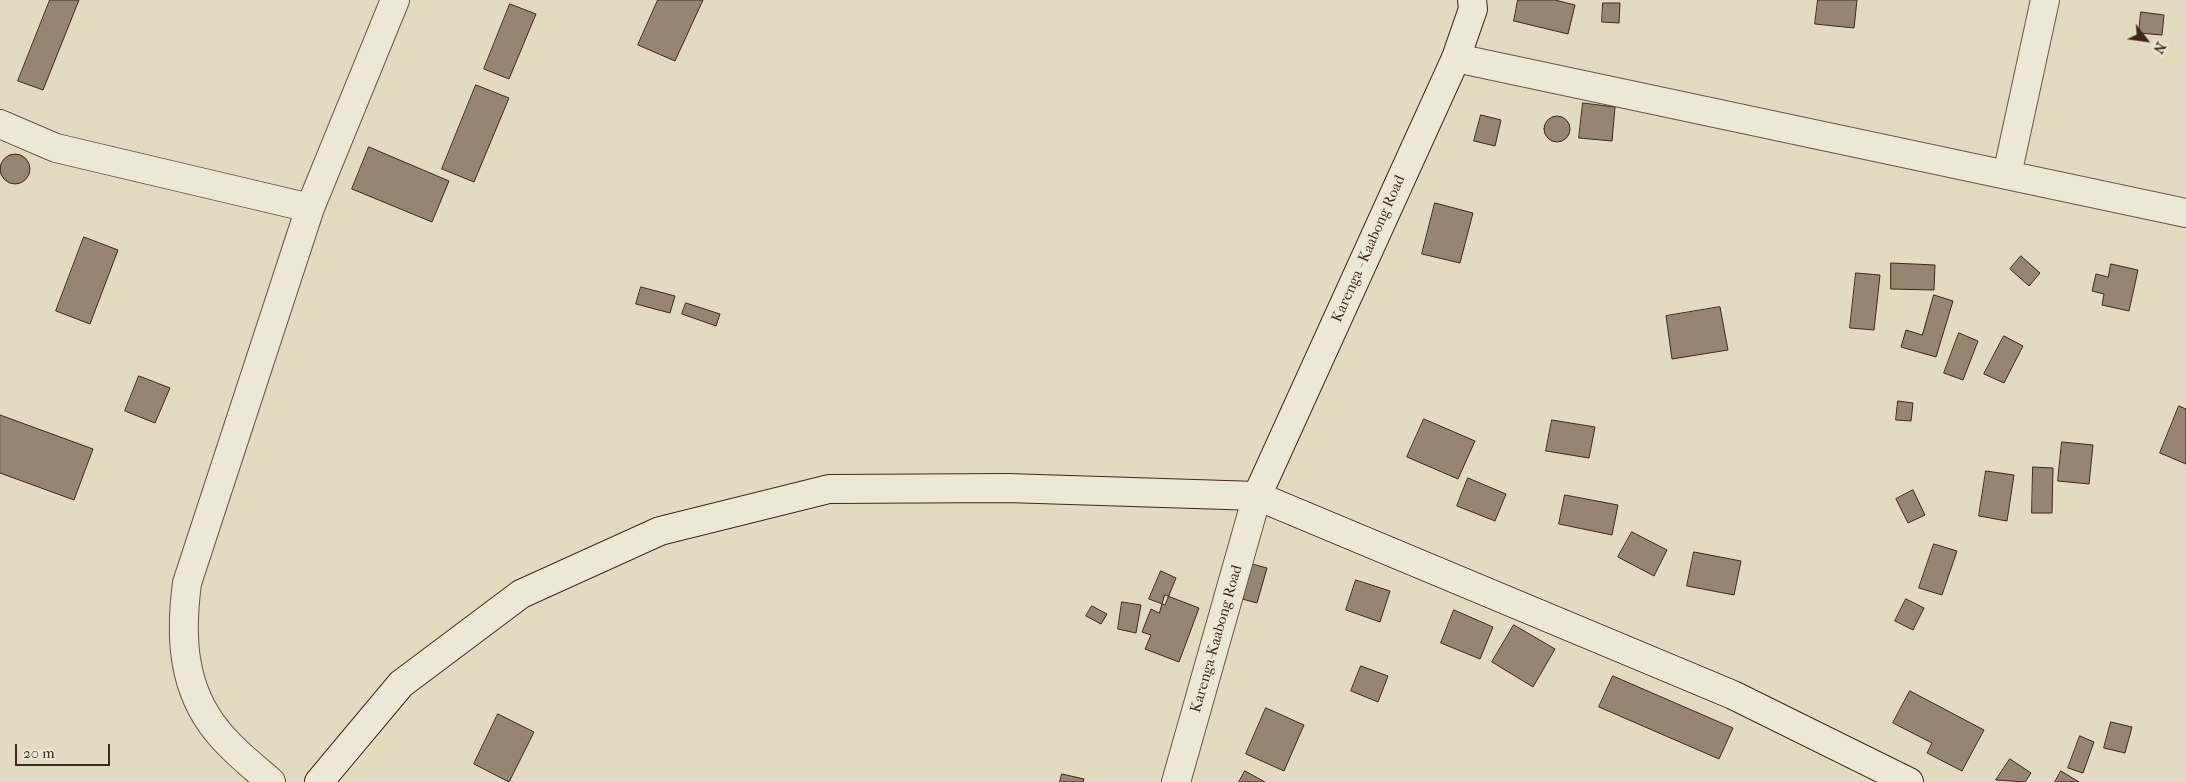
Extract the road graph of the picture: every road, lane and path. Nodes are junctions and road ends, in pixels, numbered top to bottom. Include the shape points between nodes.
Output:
1 (395, 0) edge
2 (2045, 0) edge
3 (1474, 3) edge
4 (1456, 58) junction
5 (0, 124) edge
6 (2007, 176) junction
7 (310, 208) junction
8 (2186, 213) edge
9 (1257, 496) junction
10 (271, 782) edge
11 (319, 782) edge
12 (1176, 782) edge
13 (1909, 782) edge

1 - 7 street
2 - 6 street
3 - 4 street, Karenga - Kaabong Road
4 - 6 street
4 - 9 street, Karenga - Kaabong Road
5 - 7 street via 56,148
6 - 8 street
7 - 10 street via 187,583 182,615 187,671 195,696 217,732
9 - 11 street via 1007,488 829,489 660,532 522,594 401,684
9 - 12 street, Karenga-Kaabong Road
9 - 13 street via 1733,695

